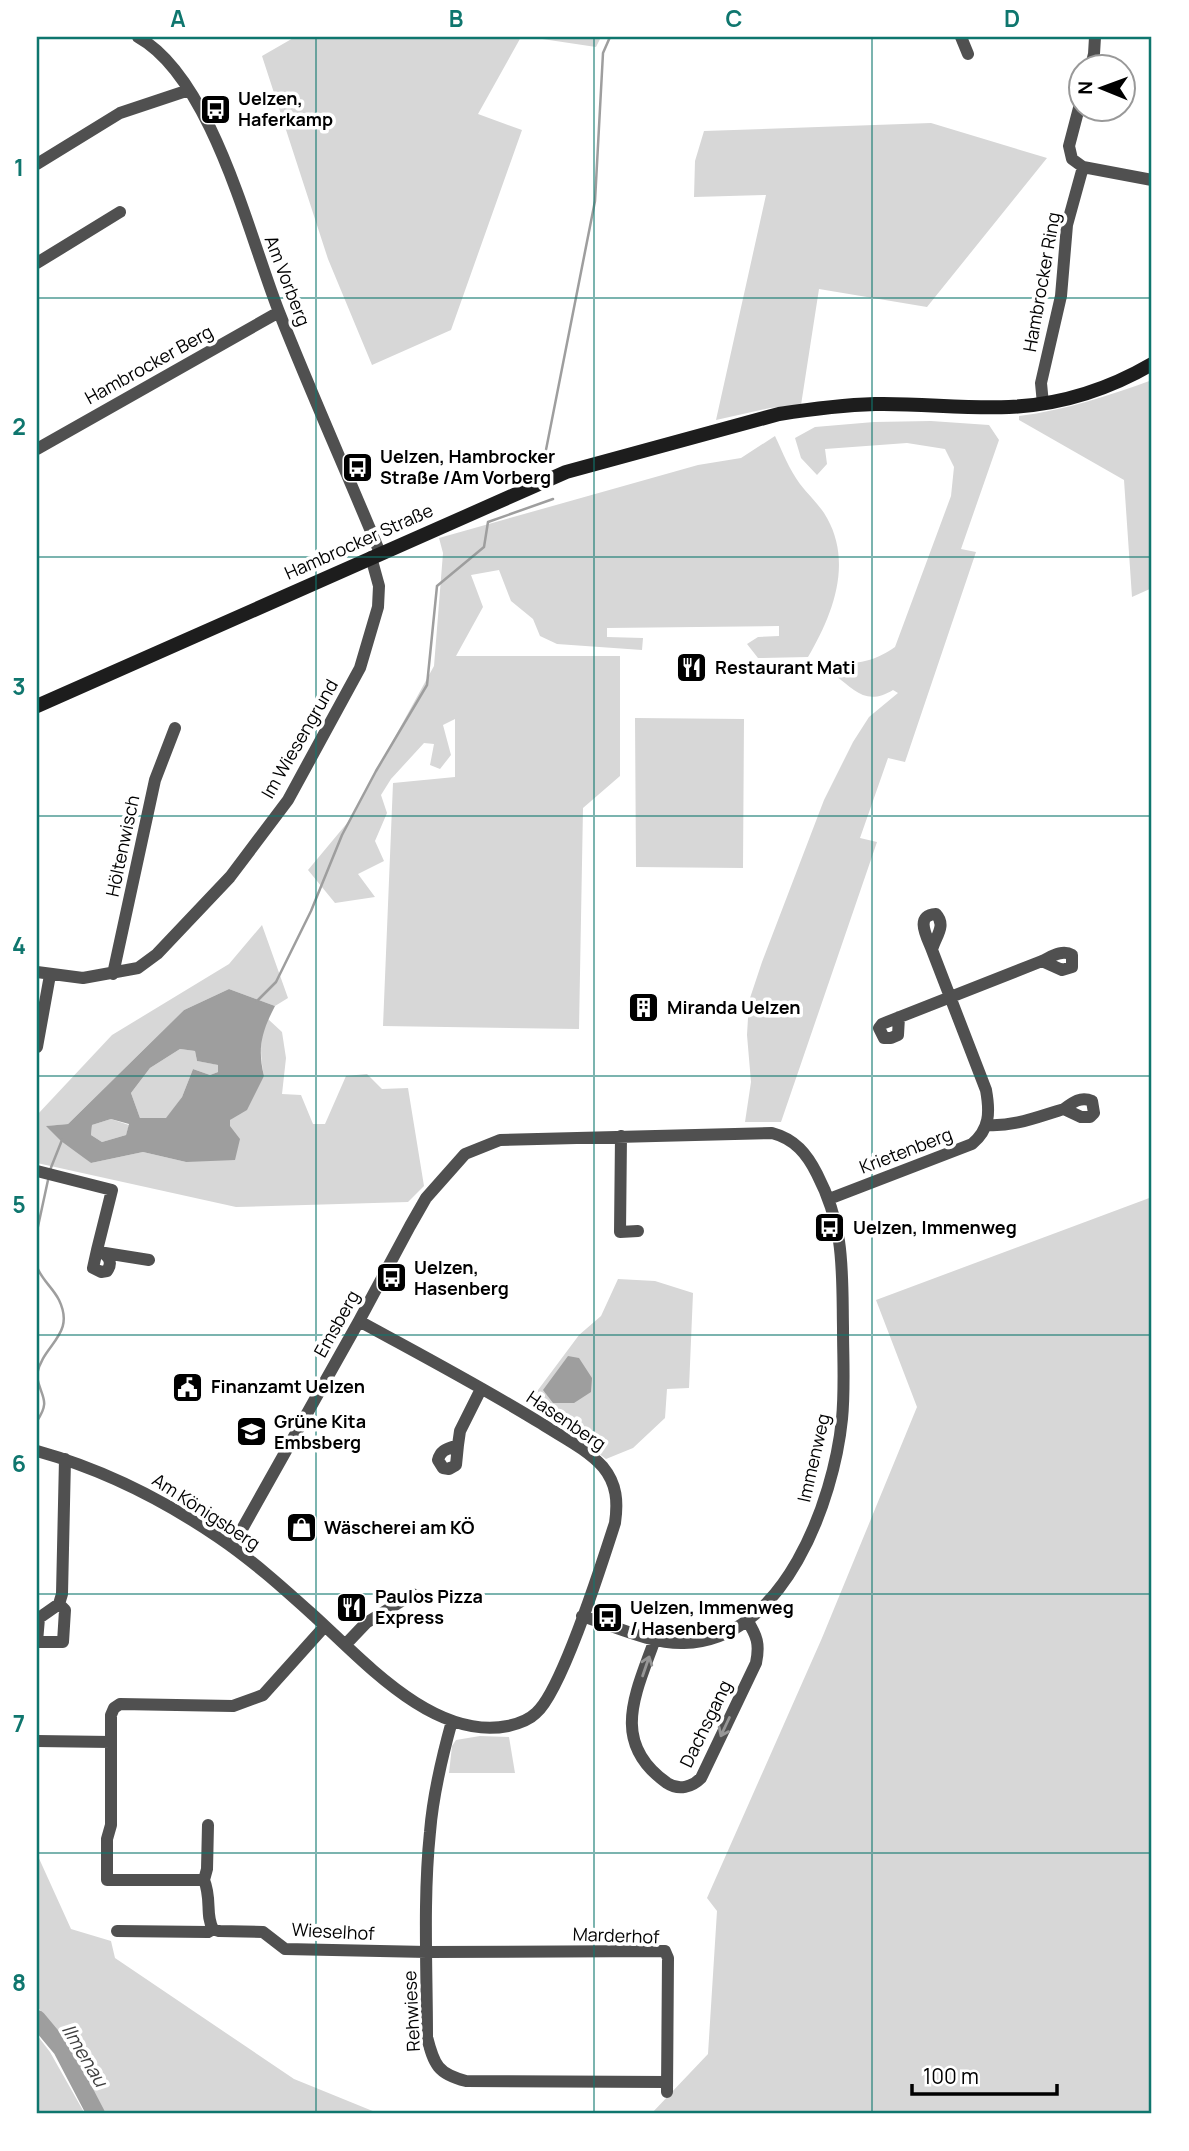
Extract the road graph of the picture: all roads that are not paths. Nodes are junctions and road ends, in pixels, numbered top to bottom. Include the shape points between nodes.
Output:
1 (138, 37) edge
2 (961, 37) edge
3 (968, 54) dead end
4 (188, 90) junction
5 (1075, 122) edge
6 (37, 164) edge
7 (1083, 167) junction
8 (1152, 180) edge
9 (120, 212) dead end
10 (37, 263) edge
11 (279, 312) junction
12 (1152, 364) edge
13 (1043, 404) junction
14 (37, 449) edge
15 (376, 555) junction
16 (37, 706) edge
17 (175, 727) dead end
18 (932, 950) dead end
19 (1041, 961) dead end
20 (37, 972) edge
21 (113, 974) junction
22 (50, 975) junction
23 (951, 995) junction
24 (899, 1017) dead end
25 (37, 1047) edge
26 (1064, 1109) dead end
27 (986, 1125) junction
28 (772, 1133) joint
29 (621, 1136) junction
30 (44, 1173) edge
31 (830, 1199) junction
32 (638, 1231) dead end
33 (149, 1260) dead end
34 (359, 1321) junction
35 (481, 1388) junction
36 (458, 1445) dead end
37 (37, 1451) edge
38 (65, 1459) junction
39 (232, 1547) junction
40 (413, 1594) dead end
41 (59, 1604) dead end
42 (582, 1616) junction
43 (747, 1620) junction
44 (325, 1626) junction
45 (655, 1639) junction
46 (346, 1644) junction
47 (452, 1721) junction
48 (37, 1741) edge
49 (111, 1742) junction
50 (208, 1825) dead end
51 (204, 1880) junction
52 (213, 1929) junction
53 (117, 1931) dead end
54 (427, 1952) junction
55 (667, 2087) joint

1 - 4 street, Am Vorberg via 164,56
2 - 3 street
4 - 6 street via 120,113
4 - 11 street, Am Vorberg via 222,155
5 - 7 street via 1069,146 1072,159
7 - 8 street
7 - 13 street, Hambrocker Ring via 1067,225 1060,296 1041,383
9 - 10 street
11 - 14 street, Hambrocker Berg
11 - 15 street, Am Vorberg
12 - 13 street, Hambrocker Straße via 1107,386
13 - 15 street, Hambrocker Straße via 841,405 779,414 579,468
15 - 16 street, Hambrocker Straße
15 - 21 street, Im Wiesengrund via 378,607 360,668 288,800 230,877 157,954 138,968
17 - 21 street, Höltenwisch via 155,780
18 - 23 street
19 - 23 street
20 - 22 street, Im Wiesengrund
21 - 22 street, Im Wiesengrund via 83,978
22 - 25 street
23 - 24 street
23 - 27 street via 986,1090 990,1112
26 - 27 street via 1017,1124
27 - 31 street, Krietenberg via 982,1136 972,1143
28 - 29 street, Emsberg
28 - 31 street, Immenweg via 796,1143
29 - 32 street via 620,1232
29 - 34 street, Emsberg via 500,1140 465,1154 426,1198
30 - 33 street via 112,1190 101,1252
31 - 43 street, Immenweg via 842,1259 844,1392 836,1457 805,1549 785,1583
34 - 35 street, Hasenberg
34 - 39 street, Emsberg
35 - 36 street
35 - 42 street, Hasenberg via 592,1457 613,1484 615,1523
37 - 38 street, Am Königsberg
38 - 39 street, Am Königsberg via 139,1490
38 - 41 street
39 - 44 street, Am Königsberg
40 - 46 street via 366,1623
42 - 45 street, Immenweg
42 - 47 street, Am Königsberg via 559,1676 538,1713 498,1728
43 - 45 street, Immenweg via 705,1640 685,1644
43 -> 45 street, Dachsgang via 760,1647 755,1662 701,1778 686,1787 669,1784 646,1765 631,1731 631,1710
44 - 46 street, Am Königsberg
44 - 49 street via 263,1695 233,1706 120,1703 111,1715
46 - 47 street, Am Königsberg via 401,1693
47 - 54 street, Rehwiese via 429,1833
48 - 49 street
49 - 51 street via 107,1880
50 - 51 street
51 - 52 street
52 - 53 street, Wieselhof
52 - 54 street, Wieselhof via 263,1932 285,1950
54 - 55 street, Rehwiese via 427,2038 433,2061 448,2076 466,2081
54 - 55 street, Marderhof via 665,1951

